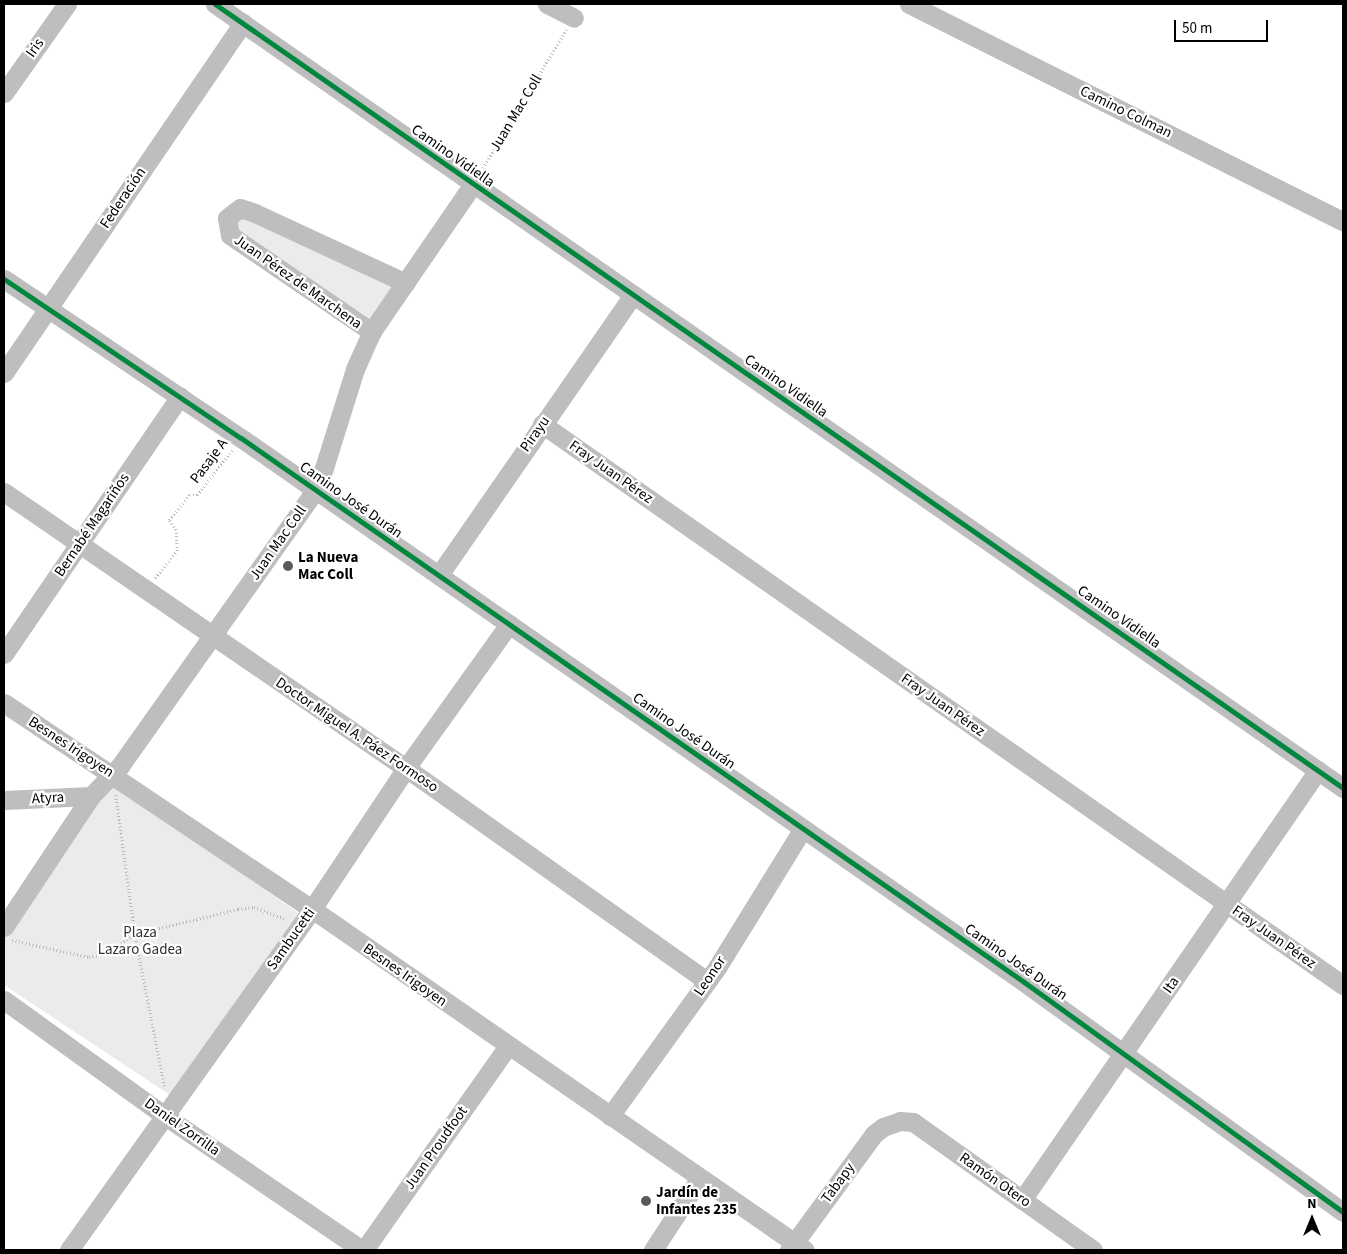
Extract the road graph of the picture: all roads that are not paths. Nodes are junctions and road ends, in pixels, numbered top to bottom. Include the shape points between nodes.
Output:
1 (67, 4) edge
2 (215, 4) edge
3 (547, 4) edge
4 (909, 4) edge
5 (574, 18) road end
6 (243, 23) junction
7 (4, 93) edge
8 (473, 184) junction
9 (1343, 221) edge
10 (4, 278) edge
11 (406, 283) junction
12 (633, 295) junction
13 (48, 309) junction
14 (372, 332) junction
15 (4, 373) edge
16 (180, 396) junction
17 (542, 424) junction
18 (314, 490) junction
19 (4, 492) edge
20 (79, 544) junction
21 (439, 575) junction
22 (509, 624) junction
23 (212, 636) junction
24 (4, 654) edge
25 (4, 703) edge
26 (406, 768) junction
27 (1318, 770) junction
28 (113, 774) junction
29 (1343, 788) edge
30 (92, 796) junction
31 (4, 800) edge
32 (802, 830) junction
33 (1226, 904) junction
34 (312, 909) junction
35 (4, 927) edge
36 (707, 981) junction
37 (1343, 985) edge
38 (4, 1000) edge
39 (508, 1046) junction
40 (1124, 1054) junction
41 (167, 1112) junction
42 (610, 1116) junction
43 (893, 1123) joint
44 (700, 1178) junction
45 (1022, 1200) junction
46 (1343, 1212) edge
47 (796, 1248) edge
48 (69, 1250) edge
49 (363, 1250) edge
50 (653, 1250) edge
51 (1093, 1250) edge

1 - 7 street, Iris
2 - 6 street, Camino Vidiella
3 - 5 street
4 - 9 street, Camino Colman
6 - 8 street, Camino Vidiella
6 - 13 street, Federación
8 - 11 street, Juan Mac Coll
8 - 12 street, Camino Vidiella
10 - 13 street, Camino José Durán
11 - 14 street, Juan Mac Coll
11 - 14 street, Juan Pérez de Marchena via 255,213 240,208 227,218 230,235
12 - 17 street, Pirayu
12 - 27 street, Camino Vidiella
13 - 15 street, Federación
13 - 16 street, Camino José Durán
14 - 18 street, Juan Mac Coll via 355,369
16 - 18 street, Camino José Durán
16 - 20 street, Bernabé Magariños
17 - 21 street, Pirayu
17 - 33 street, Fray Juan Pérez
18 - 21 street, Camino José Durán
18 - 23 street, Juan Mac Coll
19 - 20 street, Doctor Miguel A. Páez Formoso
20 - 23 street, Doctor Miguel A. Páez Formoso
20 - 24 street, Bernabé Magariños
21 - 22 street, Camino José Durán
22 - 26 street, Sambucetti
22 - 32 street, Camino José Durán
23 - 26 street, Doctor Miguel A. Páez Formoso
23 - 28 street, Juan Mac Coll
25 - 28 street, Besnes Irigoyen
26 - 34 street, Sambucetti
26 - 36 street, Doctor Miguel A. Páez Formoso
27 - 29 street, Camino Vidiella
27 - 33 street, Ita
28 - 30 street, Juan Mac Coll
28 - 34 street, Besnes Irigoyen
30 - 31 street, Atyra
30 - 35 street, Juan Mac Coll
32 - 36 street, Leonor
32 - 40 street, Camino José Durán
33 - 37 street, Fray Juan Pérez
33 - 40 street, Ita
34 - 39 street, Besnes Irigoyen
34 - 41 street, Sambucetti
36 - 42 street, Leonor
38 - 41 street, Daniel Zorrilla
39 - 42 street, Besnes Irigoyen
39 - 49 street, Juan Proudfoot
40 - 45 street, Ita
40 - 46 street, Camino José Durán
41 - 48 street, Sambucetti
41 - 49 street, Daniel Zorrilla
42 - 44 street, Besnes Irigoyen
43 - 45 street, Ramón Otero via 913,1122
43 - 47 street, Tabapy via 874,1134
44 - 47 street, Besnes Irigoyen
44 - 50 street
45 - 51 street, Ramón Otero

